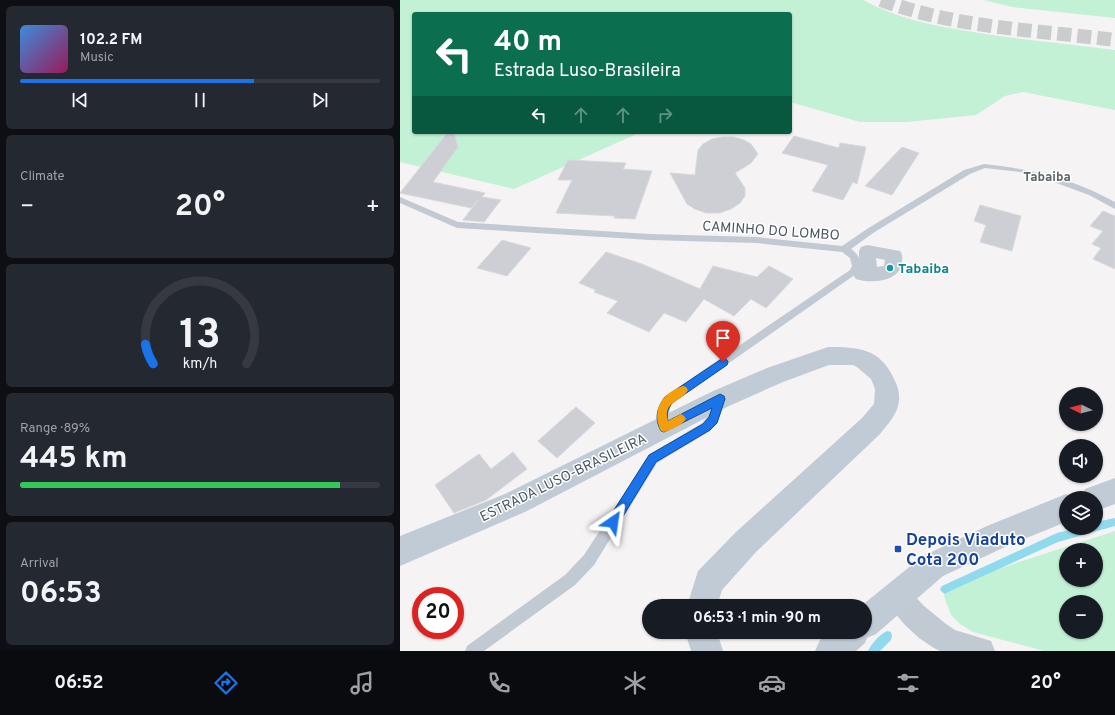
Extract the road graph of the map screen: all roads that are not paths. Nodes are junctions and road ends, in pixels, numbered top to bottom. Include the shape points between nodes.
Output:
1 (400, 200) edge
2 (1115, 206) edge
3 (844, 249) junction
4 (720, 399) junction
5 (664, 428) junction
6 (1115, 491) edge
7 (1103, 495) edge
8 (1059, 511) edge
9 (400, 551) edge
10 (897, 596) junction
11 (704, 599) edge
12 (872, 617) edge
13 (703, 639) edge
14 (846, 639) edge
15 (472, 651) edge
16 (707, 651) edge
17 (831, 651) edge
18 (981, 651) edge

1 - 3 lane, CAMINHO DO LOMBO via 457,225 756,240
2 - 3 lane, CAMINHO DO LOMBO via 1092,193 1042,175 984,166 967,172
3 - 5 lane via 853,254 856,260 857,266 852,272 668,400 661,417
4 - 5 street, ESTRADA LUSO-BRASILEIRA
4 - 11 street, ESTRADA LUSO-BRASILEIRA via 828,356 852,356 865,360 880,373 887,389 886,407 871,426 746,542 709,582
4 - 15 lane via 713,420 706,427 653,459 589,560 570,580
5 - 9 street, ESTRADA LUSO-BRASILEIRA via 515,503
6 - 7 street
8 - 10 street via 933,566
10 - 12 street
10 - 18 street via 906,609 943,638
13 - 16 street
14 - 17 street

